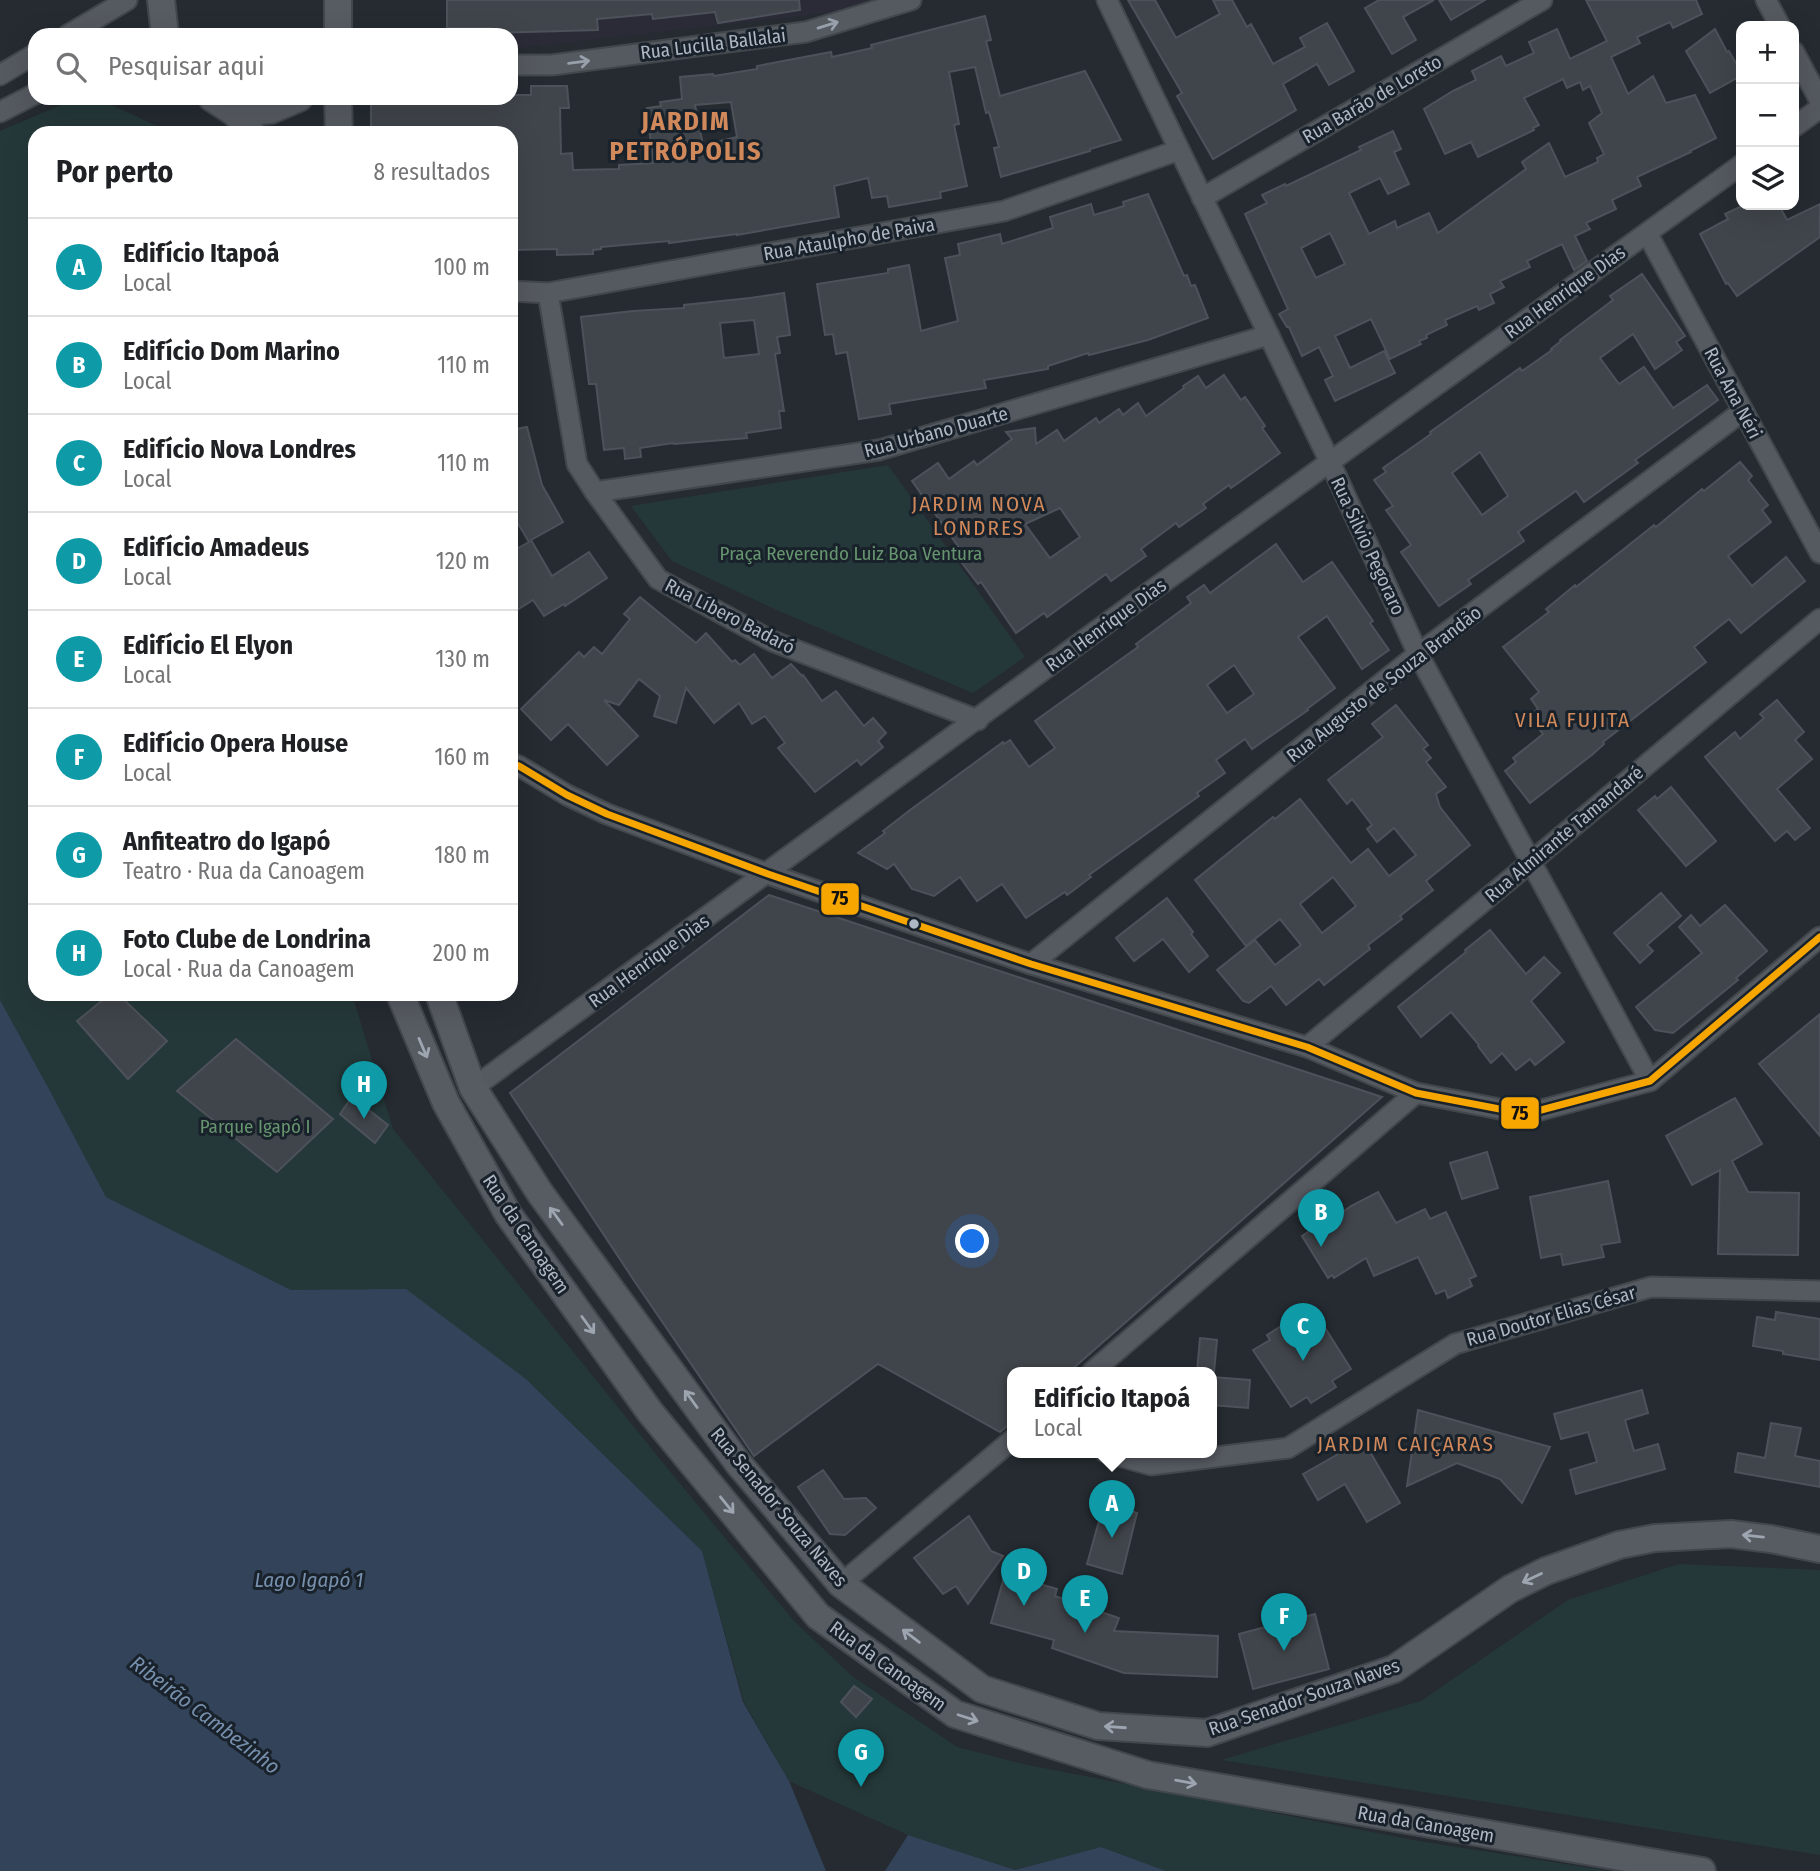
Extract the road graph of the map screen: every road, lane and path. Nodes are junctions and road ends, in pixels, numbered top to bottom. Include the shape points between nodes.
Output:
1 (127, 0) edge
2 (161, 0) edge
3 (338, 0) edge
4 (911, 0) edge
5 (1107, 0) edge
6 (1542, 0) edge
7 (1766, 0) edge
8 (1777, 21) edge
9 (80, 28) edge
10 (164, 28) edge
11 (338, 28) edge
12 (28, 58) edge
13 (1799, 61) edge
14 (518, 65) edge
15 (0, 75) edge
16 (28, 98) edge
17 (1820, 101) edge
18 (222, 105) edge
19 (283, 105) edge
20 (338, 105) edge
21 (1820, 108) edge
22 (0, 112) edge
23 (234, 113) junction
24 (1799, 123) edge
25 (246, 126) edge
26 (339, 126) edge
27 (1179, 150) junction
28 (1736, 169) edge
29 (1202, 198) junction
30 (1647, 233) junction
31 (518, 291) edge
32 (548, 293) junction
33 (1269, 335) junction
34 (1743, 411) junction
35 (1330, 462) junction
36 (595, 492) junction
37 (1820, 553) edge
38 (1820, 619) edge
39 (1418, 654) junction
40 (978, 720) junction
41 (518, 764) edge
42 (1531, 862) junction
43 (768, 874) junction
44 (1820, 937) edge
45 (1031, 964) junction
46 (403, 1001) edge
47 (442, 1001) edge
48 (1307, 1047) junction
49 (1650, 1081) junction
50 (473, 1088) junction
51 (1416, 1093) junction
52 (1820, 1291) edge
53 (1098, 1367) edge
54 (1007, 1444) edge
55 (1217, 1457) edge
56 (1126, 1458) edge
57 (1207, 1458) edge
58 (1820, 1549) edge
59 (841, 1584) junction
60 (1702, 1871) edge

1 - 9 street
2 - 10 main road
3 - 11 main road
14 -> 4 street, Rua Lucilla Ballalai via 552,65 806,32
5 - 27 street, Rua Silvio Pegoraro
6 - 29 street, Rua Barão de Loreto
7 - 8 street
12 - 15 street
13 - 17 street
16 - 22 street
18 - 23 main road
19 - 23 main road
20 - 26 main road
21 - 24 street
23 - 25 main road
27 - 29 street, Rua Silvio Pegoraro
27 - 32 street, Rua Ataulpho de Paiva via 1004,211
28 - 30 street, Rua Henrique Dias
29 - 33 street, Rua Silvio Pegoraro
30 - 34 street, Rua Ana Néri
30 - 35 street, Rua Henrique Dias
31 - 32 street, Rua Ataulpho de Paiva
32 - 36 street, Rua Líbero Badaró via 577,464
33 - 35 street, Rua Silvio Pegoraro
33 - 36 street, Rua Urbano Duarte via 879,450
34 - 37 street, Rua Ana Néri
34 - 39 street, Rua Augusto de Souza Brandão
35 - 39 street, Rua Silvio Pegoraro
35 - 40 street, Rua Henrique Dias
36 - 40 street, Rua Líbero Badaró via 658,579 772,641
38 - 42 street, Rua Almirante Tamandaré
39 - 42 street, Rua Silvio Pegoraro
39 - 45 street, Rua Augusto de Souza Brandão
40 - 43 street, Rua Henrique Dias
41 - 43 street via 607,814
42 - 48 street, Rua Almirante Tamandaré
42 - 49 street, Rua Silvio Pegoraro
43 - 45 street
43 - 50 street, Rua Henrique Dias
44 - 49 street
45 - 48 street
46 -> 60 main road, Rua da Canoagem via 446,1103 508,1214 650,1412 818,1616 955,1714 1148,1775
47 - 50 main road, Rua Senador Souza Naves
48 - 51 street
49 - 51 street via 1526,1114
59 -> 50 main road, Rua Senador Souza Naves via 729,1452 540,1193
51 - 53 street
52 - 55 street, Rua Doutor Elias César via 1651,1287 1455,1344 1288,1448
54 - 59 street
56 - 57 street, Rua Doutor Elias César via 1151,1465
58 -> 59 main road, Rua Senador Souza Naves via 1731,1534 1619,1545 1510,1589 1394,1670 1207,1733 1098,1726 982,1689

